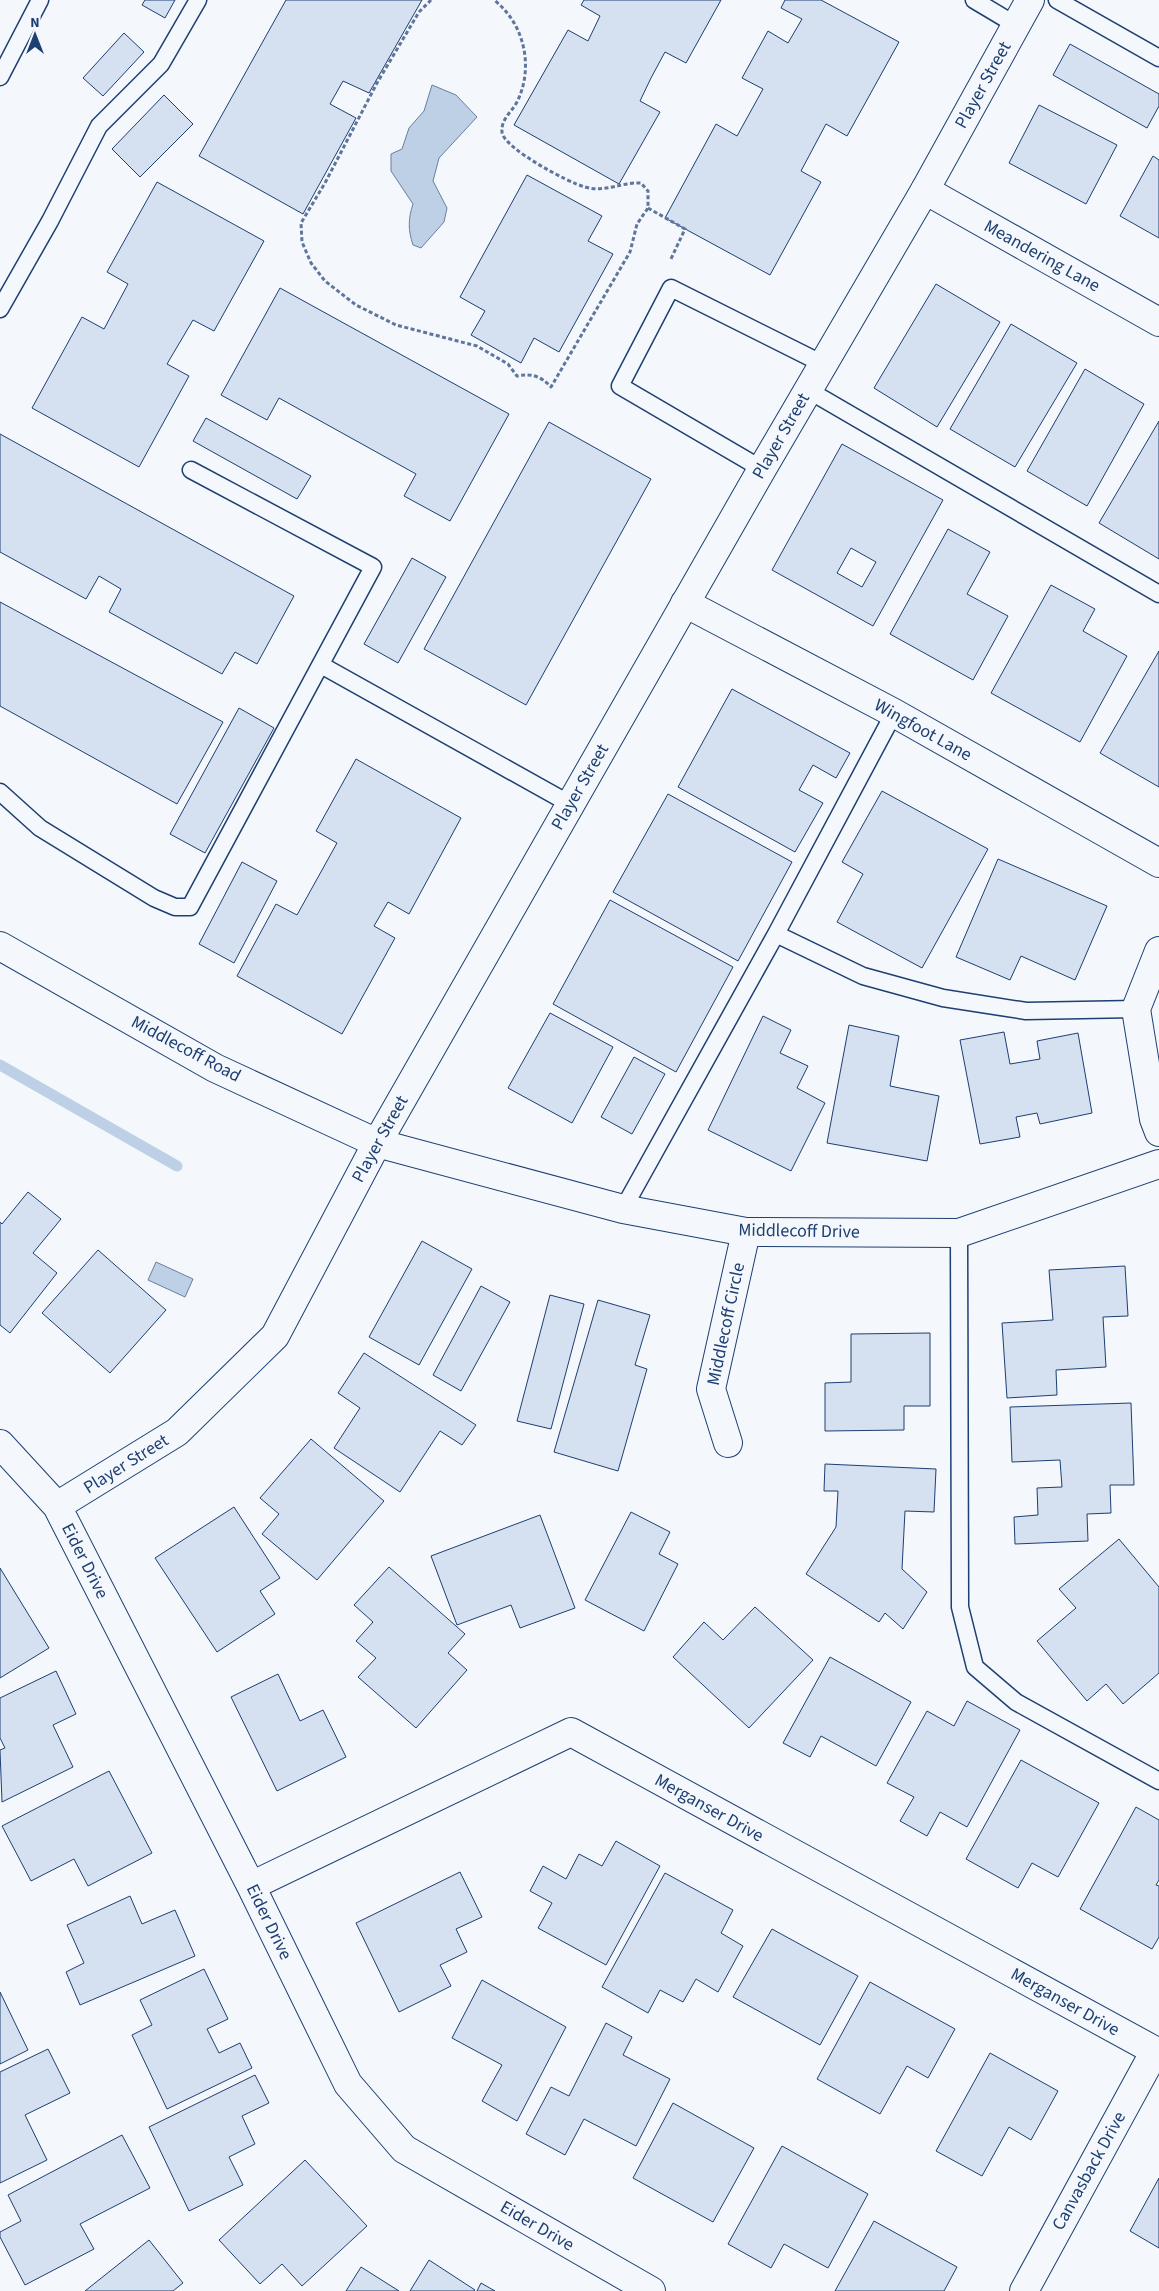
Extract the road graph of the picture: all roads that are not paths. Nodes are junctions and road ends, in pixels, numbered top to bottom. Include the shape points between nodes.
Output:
1 (40, 0) edge
2 (198, 0) edge
3 (974, 0) edge
4 (1030, 0) edge
5 (1057, 0) edge
6 (1016, 25) junction
7 (1159, 58) edge
8 (0, 77) edge
9 (925, 190) junction
10 (0, 310) edge
11 (1159, 322) edge
12 (822, 364) junction
13 (808, 390) junction
14 (762, 468) junction
15 (191, 470) dead end
16 (1159, 594) edge
17 (685, 603) junction
18 (321, 665) junction
19 (894, 714) junction
20 (0, 792) edge
21 (570, 804) junction
22 (1159, 863) edge
23 (776, 934) junction
24 (0, 946) edge
25 (1159, 951) edge
26 (1136, 1009) junction
27 (1159, 1132) edge
28 (377, 1143) junction
29 (1159, 1164) edge
30 (623, 1209) junction
31 (746, 1232) junction
32 (959, 1233) junction
33 (728, 1443) dead end
34 (0, 1444) edge
35 (57, 1506) junction
36 (1159, 1781) edge
37 (251, 1886) junction
38 (1157, 2052) edge
39 (651, 2291) edge
40 (1024, 2291) edge

1 - 8 lane
2 - 10 lane via 161,64 99,126
3 - 6 lane
4 - 6 street, Player Street
5 - 7 lane
6 - 9 street, Player Street
9 - 11 street, Meandering Lane
9 - 12 street, Player Street
12 - 13 street, Player Street
12 - 14 lane via 671,288 620,386
13 - 14 street, Player Street
13 - 16 lane
14 - 17 street, Player Street
15 - 18 lane via 373,568
17 - 19 street, Wingfoot Lane
17 - 21 street, Player Street
18 - 20 lane via 190,907 175,907 154,898 40,828
18 - 21 lane
19 - 22 street, Wingfoot Lane
19 - 23 lane
21 - 28 street, Player Street
23 - 26 lane via 863,976 943,998 1026,1011
23 - 30 lane
24 - 28 street, Middlecoff Road via 215,1068
25 - 26 street
26 - 27 street via 1154,1119
28 - 30 street, Middlecoff Drive
28 - 35 street, Player Street via 275,1336 177,1432
29 - 32 street, Middlecoff Drive
30 - 31 street, Middlecoff Drive
31 - 32 street, Middlecoff Drive
31 - 33 street, Middlecoff Circle via 711,1389
32 - 36 lane via 960,1607 974,1667 1016,1702
34 - 35 street, Eider Drive
35 - 37 street, Eider Drive
37 - 38 street, Merganser Drive via 571,1732
37 - 39 street, Eider Drive via 348,2084 404,2149
38 - 40 street, Canvasback Drive

